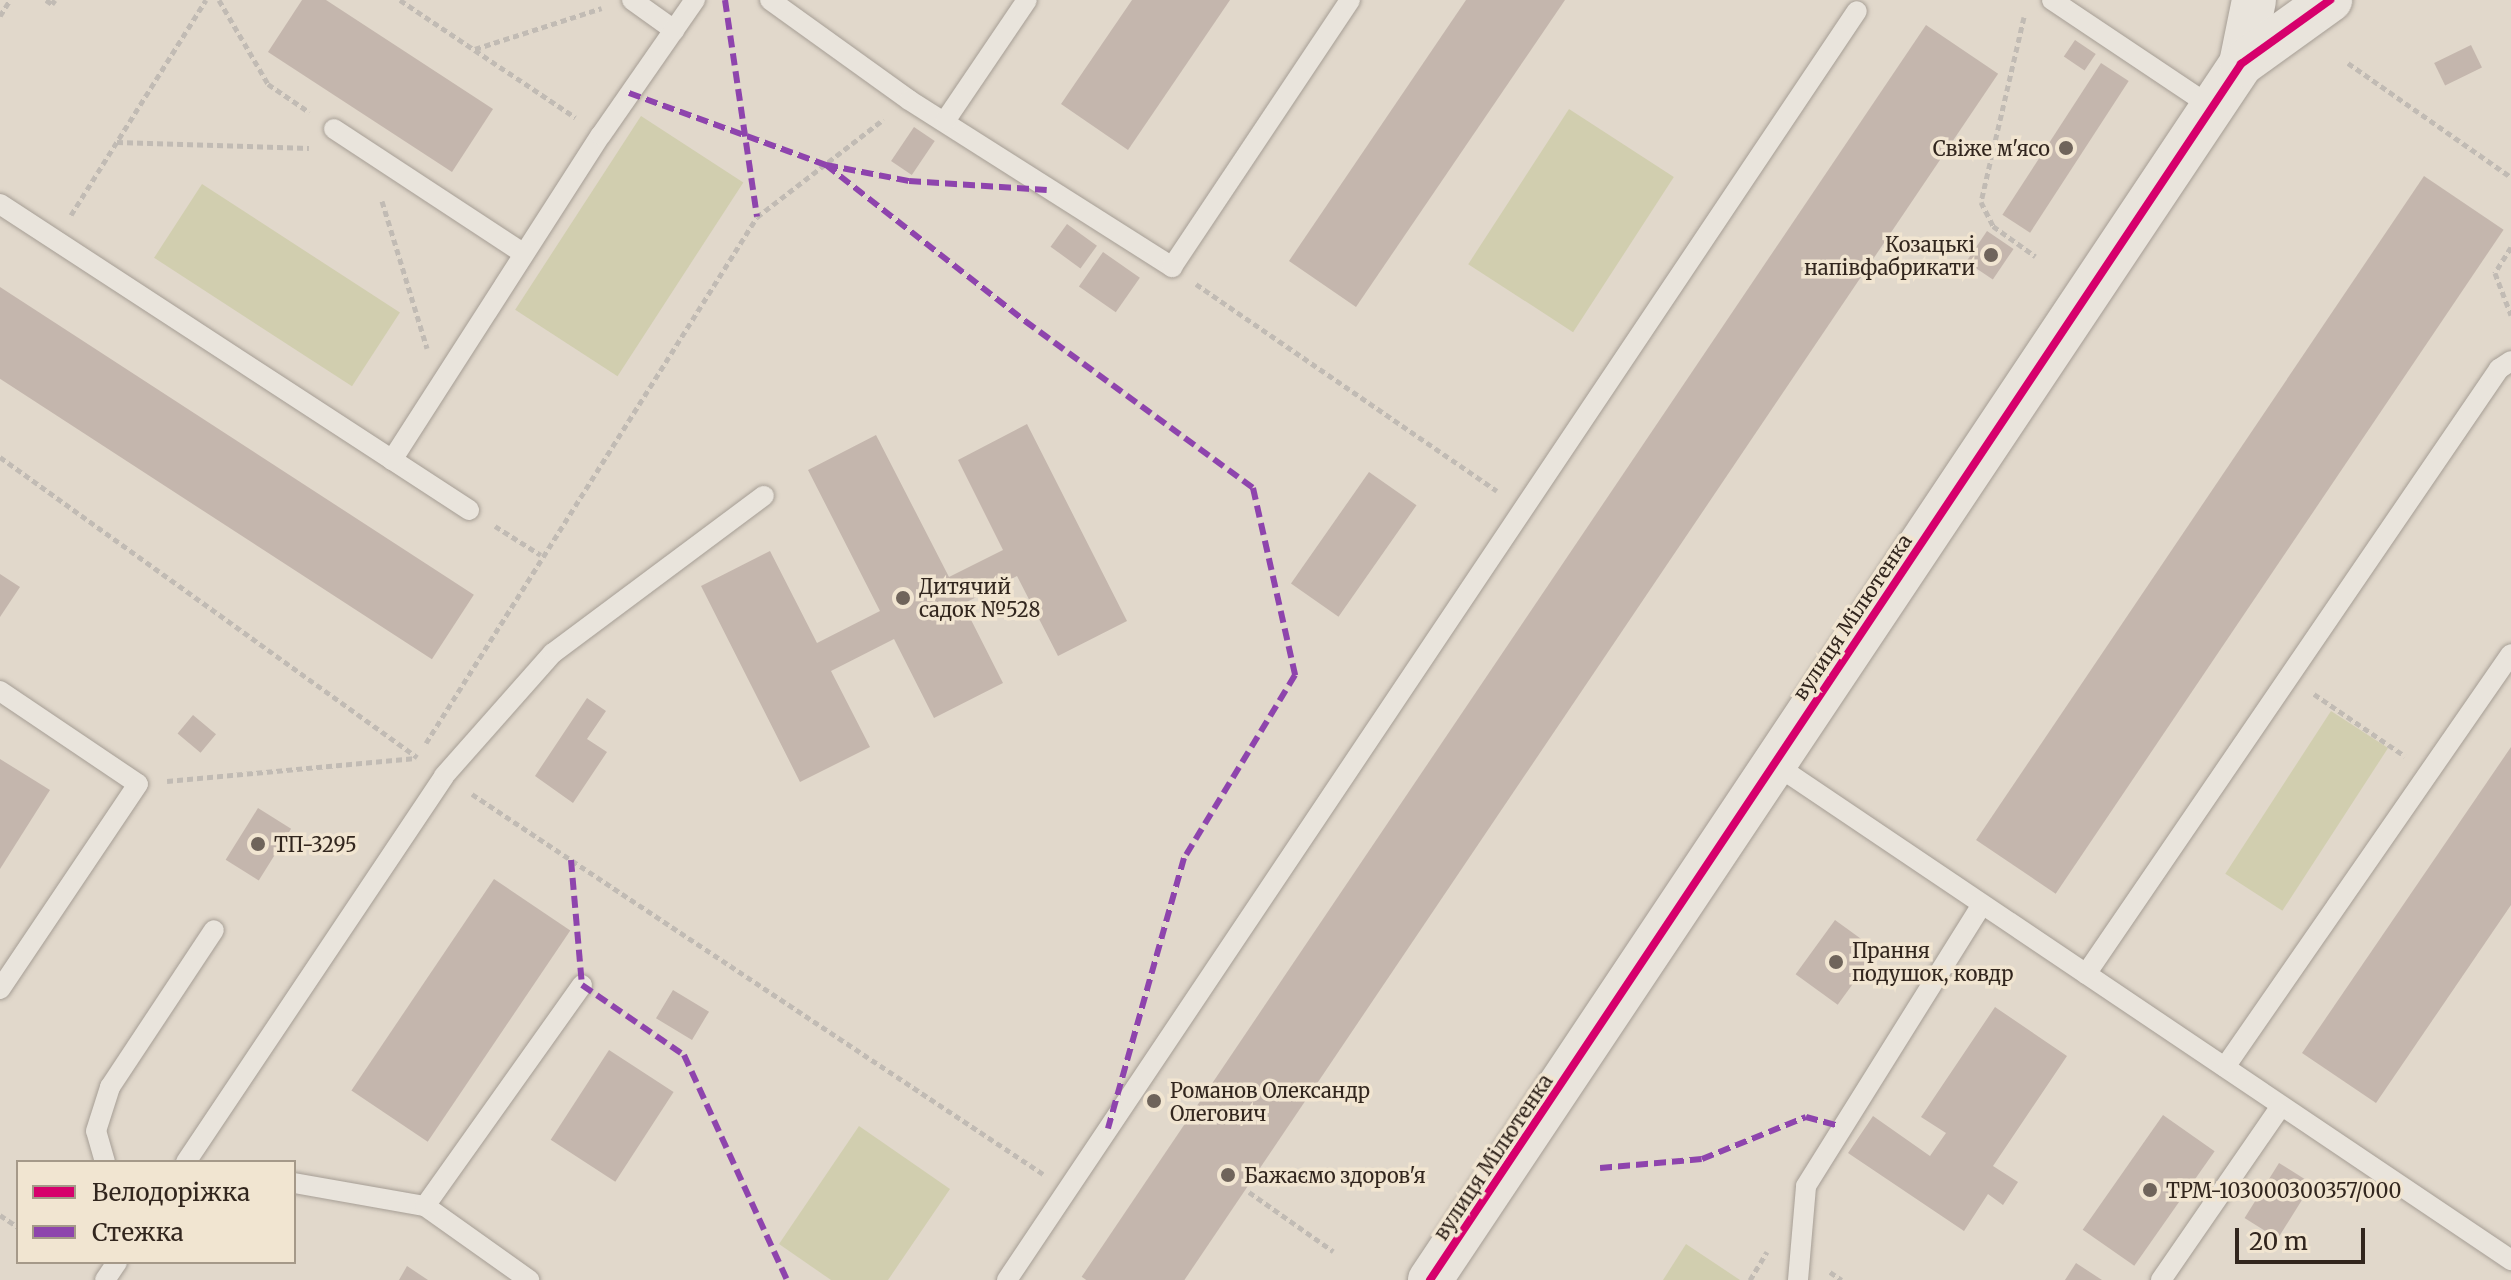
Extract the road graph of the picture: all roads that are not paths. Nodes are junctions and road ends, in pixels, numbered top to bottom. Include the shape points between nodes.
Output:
1 (632, 0) edge
2 (695, 0) edge
3 (770, 0) edge
4 (1027, 0) edge
5 (1350, 0) edge
6 (2052, 0) edge
7 (2254, 0) edge
8 (2330, 0) edge
9 (1857, 11) dead end
10 (674, 30) junction
11 (2241, 64) junction
12 (2212, 107) junction
13 (945, 121) junction
14 (334, 129) road end
15 (0, 204) edge
16 (524, 254) junction
17 (2511, 361) edge
18 (392, 460) junction
19 (764, 496) dead end
20 (469, 510) road end
21 (2511, 654) edge
22 (0, 691) edge
23 (1773, 763) junction
24 (1982, 904) junction
25 (214, 930) dead end
26 (2086, 974) junction
27 (582, 985) dead end
28 (0, 989) edge
29 (2225, 1067) junction
30 (2281, 1106) junction
31 (104, 1160) edge
32 (187, 1160) edge
33 (296, 1183) edge
34 (425, 1206) junction
35 (2511, 1260) edge
36 (529, 1280) edge
37 (1007, 1280) edge
38 (1430, 1280) edge
39 (1798, 1280) edge
40 (2161, 1280) edge

1 - 10 lane
2 - 10 lane
3 - 13 lane
4 - 13 lane
5 - 13 lane via 1172,267
6 - 12 lane
7 - 11 street, вулиця Мілютенка
8 - 11 street, вулиця Мілютенка
9 - 37 lane
10 - 16 lane
11 - 12 street, вулиця Мілютенка
12 - 23 street, вулиця Мілютенка
14 - 16 lane
15 - 18 lane
16 - 18 lane
17 - 26 lane via 2499,369
18 - 20 lane
19 - 32 lane via 553,653 444,776
21 - 29 lane
22 - 28 lane via 138,784
23 - 24 lane
23 - 38 street, вулиця Мілютенка
24 - 26 lane
24 - 39 lane via 1806,1186
25 - 31 lane via 110,1087 96,1131
26 - 29 lane
27 - 34 lane
29 - 30 lane
30 - 35 lane
30 - 40 lane
33 - 34 lane
34 - 36 lane

